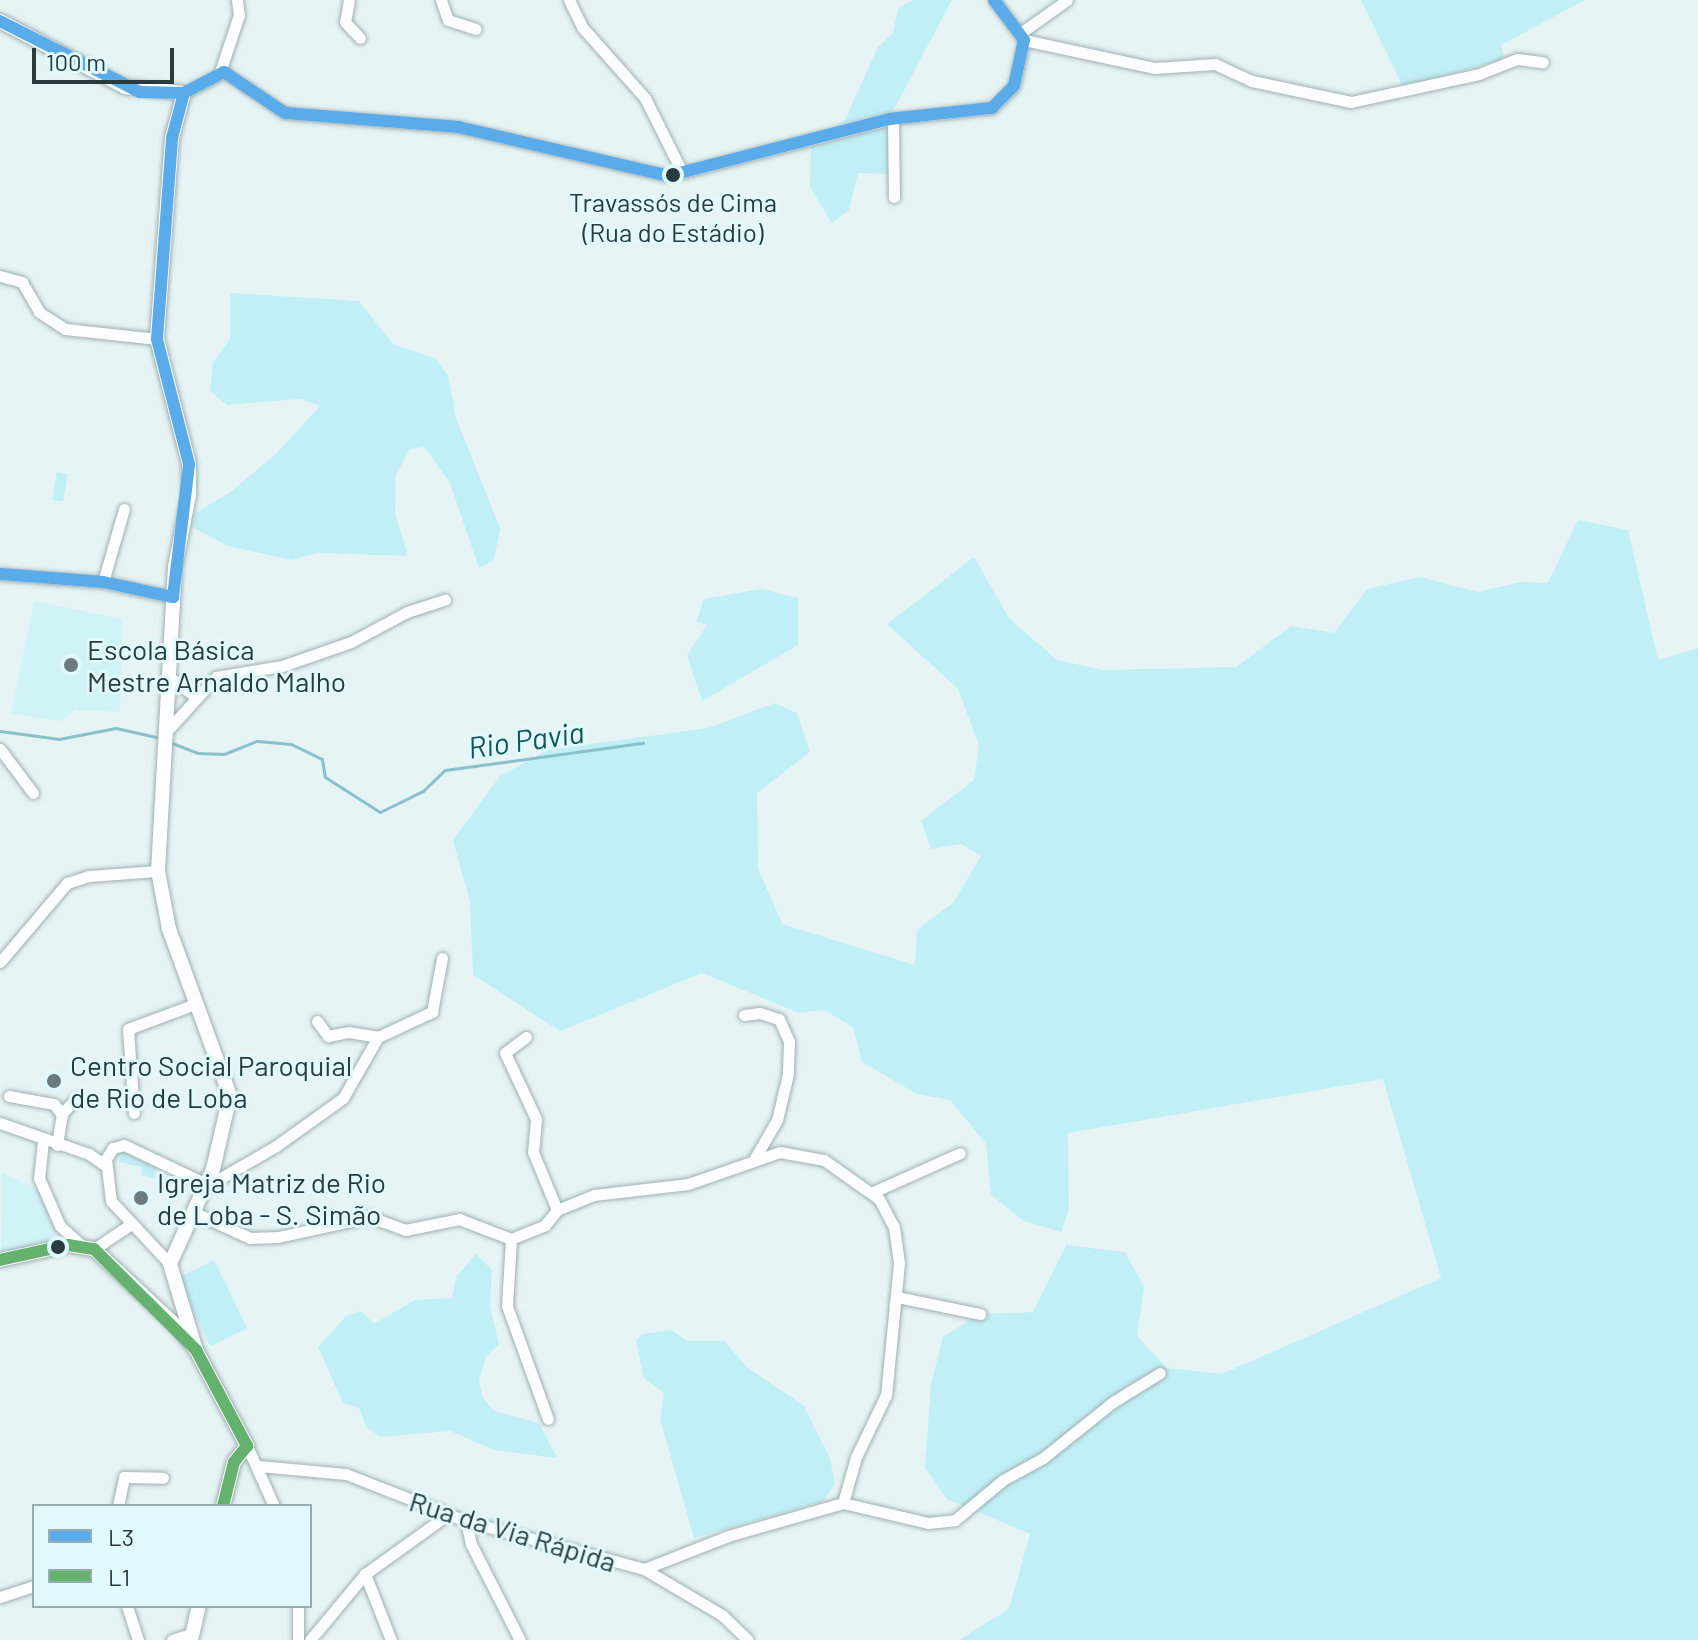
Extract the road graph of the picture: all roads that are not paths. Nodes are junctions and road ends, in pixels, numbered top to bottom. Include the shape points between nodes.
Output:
1 (237, 0) edge
2 (349, 0) edge
3 (441, 0) edge
4 (569, 0) edge
5 (994, 0) edge
6 (1067, 0) edge
7 (0, 21) edge
8 (476, 29) dead end
9 (1023, 36) junction
10 (360, 38) dead end
11 (1543, 62) dead end
12 (220, 72) junction
13 (184, 93) junction
14 (893, 119) junction
15 (682, 172) junction
16 (894, 197) dead end
17 (0, 276) edge
18 (157, 339) junction
19 (124, 509) dead end
20 (0, 574) edge
21 (103, 582) junction
22 (173, 597) junction
23 (445, 600) dead end
24 (168, 676) junction
25 (195, 696) junction
26 (165, 734) junction
27 (0, 749) edge
28 (33, 793) dead end
29 (158, 871) junction
30 (442, 958) dead end
31 (0, 962) edge
32 (195, 1004) junction
33 (744, 1015) dead end
34 (317, 1021) dead end
35 (378, 1037) junction
36 (526, 1037) dead end
37 (9, 1096) dead end
38 (76, 1099) dead end
39 (134, 1113) dead end
40 (62, 1115) junction
41 (0, 1123) edge
42 (43, 1141) junction
43 (57, 1145) junction
44 (960, 1153) dead end
45 (752, 1162) junction
46 (105, 1165) junction
47 (207, 1182) junction
48 (873, 1192) junction
49 (557, 1210) junction
50 (193, 1212) junction
51 (131, 1224) junction
52 (511, 1239) junction
53 (88, 1248) junction
54 (0, 1260) edge
55 (170, 1264) junction
56 (897, 1297) junction
57 (980, 1314) dead end
58 (180, 1322) junction
59 (1160, 1373) dead end
60 (548, 1419) dead end
61 (247, 1446) junction
62 (259, 1466) junction
63 (163, 1478) dead end
64 (843, 1503) junction
65 (118, 1504) edge
66 (224, 1504) edge
67 (273, 1504) edge
68 (447, 1515) junction
69 (466, 1521) junction
70 (644, 1569) junction
71 (365, 1574) junction
72 (32, 1587) edge
73 (0, 1597) edge
74 (128, 1608) edge
75 (199, 1608) edge
76 (298, 1608) edge
77 (192, 1636) edge
78 (745, 1639) edge
79 (138, 1640) edge
80 (172, 1640) edge
81 (298, 1640) edge
82 (310, 1640) edge
83 (391, 1640) edge
84 (520, 1640) edge

1 - 12 street via 239,15
2 - 10 street via 345,22
3 - 8 street via 448,20
4 - 15 street via 582,27 645,98
5 - 9 street
6 - 9 street
7 - 13 street via 125,87
9 - 11 street via 1155,68 1215,64 1252,81 1351,102 1479,74 1517,59
9 - 14 street via 1014,86 992,108
12 - 13 street
12 - 15 street via 285,113 458,127 659,176
13 - 18 street via 172,138
14 - 15 street
14 - 16 street
17 - 18 street via 22,282 39,312 65,329
18 - 22 street via 189,464
19 - 21 street
20 - 21 street
21 - 22 street
22 - 24 street
23 - 25 street via 282,666 216,677
24 - 25 street
24 - 26 street
25 - 26 street
26 - 29 street
27 - 28 street
29 - 31 street via 88,876 67,883
29 - 32 street via 162,904
30 - 35 street via 432,1012
32 - 39 street via 128,1029
32 - 47 street via 230,1096
33 - 45 street via 779,1019 789,1041 777,1120
34 - 35 street via 328,1036 348,1032
35 - 47 street via 343,1098 276,1146
36 - 49 street via 505,1053 536,1119 533,1152
37 - 40 street via 54,1104
38 - 40 street
40 - 43 street
41 - 42 street
42 - 43 street
42 - 53 street via 39,1178 60,1226
43 - 46 street
44 - 48 street
45 - 48 street via 780,1152 809,1154
45 - 49 street via 688,1184 594,1195
46 - 47 street via 113,1148 124,1145
46 - 51 street via 111,1201
47 - 50 street
48 - 56 street via 894,1227
49 - 52 street via 545,1225
50 - 52 street via 250,1238 370,1217 405,1230 459,1219
50 - 55 street
51 - 53 street
51 - 55 street
52 - 60 street via 507,1306
53 - 54 street via 58,1246
53 - 58 street
55 - 58 street
56 - 57 street
56 - 64 street via 886,1395 856,1457
58 - 61 street
59 - 64 street via 1113,1402 1043,1458 1003,1480 955,1520 928,1523
61 - 62 street
61 - 66 street via 234,1462
62 - 67 street
62 - 68 street, Rua da Via Rápida via 346,1474
63 - 65 street via 124,1477
64 - 70 street via 728,1536
68 - 69 street, Rua da Via Rápida
68 - 71 street
69 - 70 street, Rua da Via Rápida
69 - 84 street via 471,1544
70 - 78 street, Rua da Via Rápida via 722,1615
71 - 82 street
71 - 83 street
72 - 73 street
74 - 79 street
75 - 77 street
76 - 81 street
77 - 80 street

